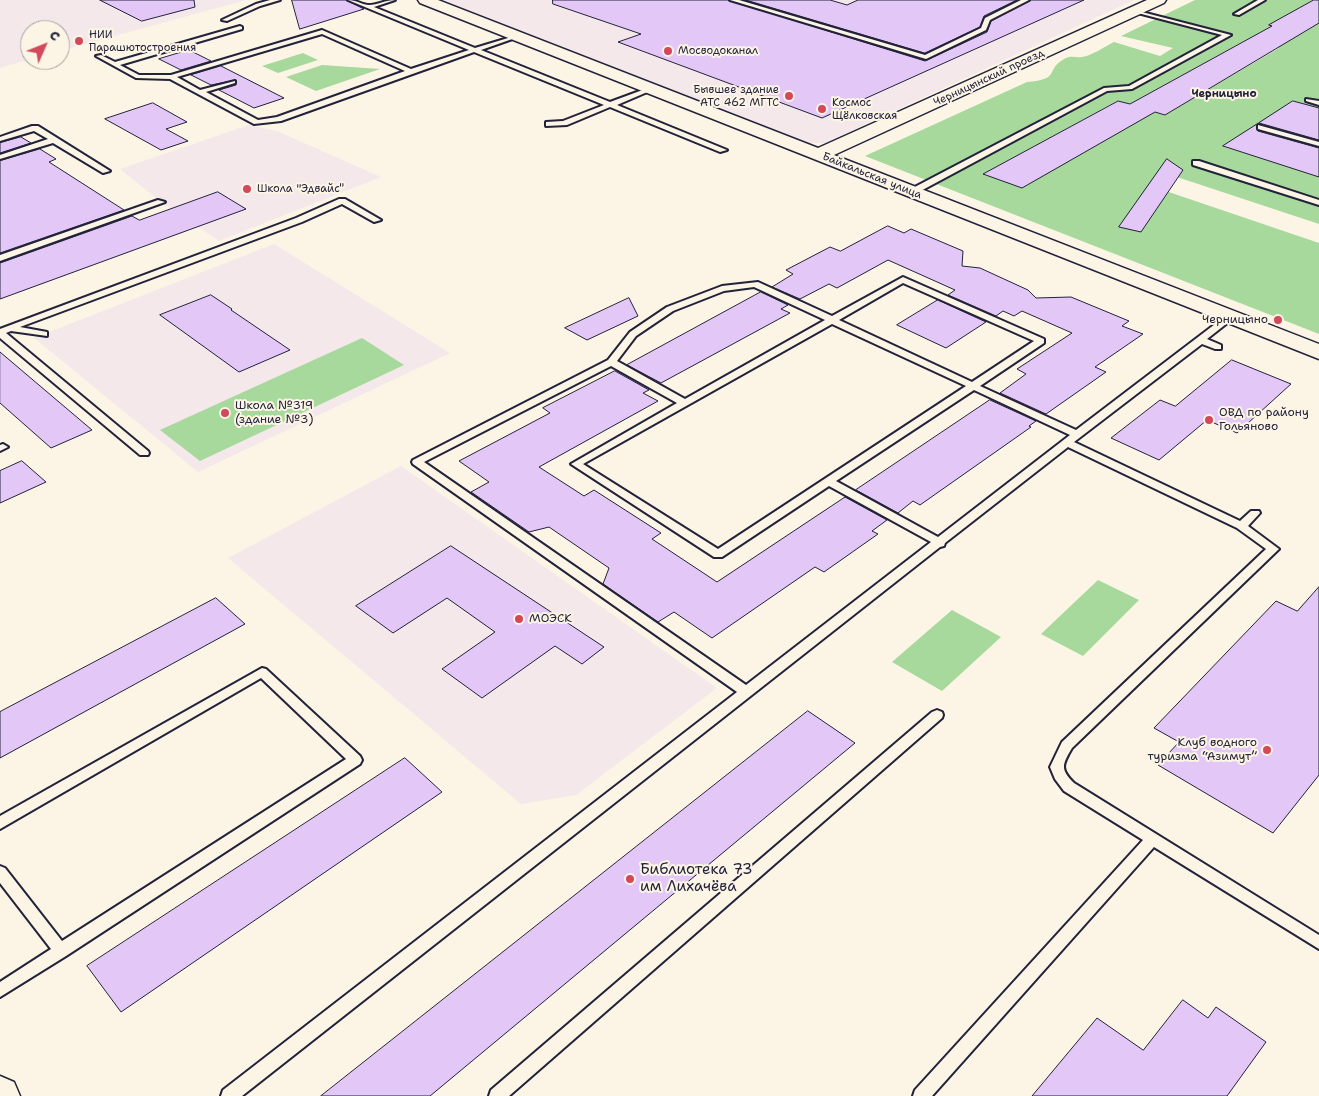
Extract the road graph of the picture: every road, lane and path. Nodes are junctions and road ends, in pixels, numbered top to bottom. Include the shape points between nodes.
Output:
1 (277, 0) edge
2 (351, 0) edge
3 (392, 0) edge
4 (425, 0) edge
5 (733, 0) edge
6 (1026, 0) edge
7 (1159, 0) edge
8 (1262, 0) edge
9 (369, 7) junction
10 (1136, 11) junction
11 (1237, 14) dead end
12 (225, 20) dead end
13 (240, 28) dead end
14 (516, 36) junction
15 (475, 50) junction
16 (99, 56) dead end
17 (115, 64) junction
18 (411, 71) junction
19 (170, 77) junction
20 (233, 82) dead end
21 (650, 89) junction
22 (200, 92) junction
23 (1308, 100) dead end
24 (1319, 103) edge
25 (611, 104) junction
26 (549, 124) dead end
27 (1261, 127) dead end
28 (0, 138) edge
29 (54, 140) junction
30 (1319, 144) edge
31 (723, 150) dead end
32 (819, 156) junction
33 (0, 157) edge
34 (1196, 164) dead end
35 (106, 171) dead end
36 (912, 192) junction
37 (161, 202) dead end
38 (1319, 203) edge
39 (377, 220) dead end
40 (0, 258) edge
41 (1230, 317) junction
42 (832, 320) junction
43 (11, 328) junction
44 (0, 333) edge
45 (44, 334) dead end
46 (1201, 340) junction
47 (1218, 347) dead end
48 (1319, 352) edge
49 (611, 362) junction
50 (973, 386) junction
51 (685, 403) junction
52 (1078, 435) junction
53 (1067, 443) junction
54 (144, 453) dead end
55 (828, 481) junction
56 (1255, 513) dead end
57 (1241, 526) junction
58 (940, 543) junction
59 (747, 692) junction
60 (937, 715) dead end
61 (0, 823) edge
62 (1154, 839) junction
63 (0, 872) edge
64 (1319, 943) edge
65 (61, 951) junction
66 (0, 990) edge
67 (229, 1096) edge
68 (497, 1096) edge
69 (921, 1096) edge

1 - 12 lane
2 - 9 lane
3 - 9 lane
4 - 14 street, Байкальская улица
5 - 6 lane via 926,57 984,29 987,19
7 - 10 street, Черницынский проезд
8 - 11 lane
9 - 15 lane
10 - 32 street, Черницынский проезд
10 - 36 lane via 1228,35 1130,88 1106,89
13 - 17 lane
14 - 15 lane
14 - 21 street, Байкальская улица
15 - 18 lane
15 - 25 lane
16 - 17 lane
17 - 19 lane via 138,77
18 - 19 lane via 322,32
18 - 22 lane via 278,120 257,122
19 - 22 lane
20 - 22 lane
21 - 25 lane
21 - 32 street, Байкальская улица
23 - 24 lane
25 - 26 lane via 564,123
25 - 31 lane
27 - 30 lane
28 - 29 lane via 34,128
29 - 33 lane
29 - 35 lane
32 - 36 street, Байкальская улица
34 - 38 lane
36 - 41 street, Байкальская улица
37 - 40 lane
39 - 43 lane via 342,201
41 - 46 lane
41 - 48 street, Байкальская улица
42 - 49 lane via 755,284 722,289 670,309 632,334
42 - 50 lane
42 - 50 lane via 903,280 1041,341
42 - 51 lane
43 - 44 lane
43 - 45 lane
44 - 54 lane
46 - 47 lane
46 - 52 lane
49 - 51 lane
49 - 59 lane via 417,462
50 - 52 lane
50 - 55 lane
51 - 55 lane via 576,464 718,554
52 - 53 lane
53 - 57 lane
53 - 58 lane
55 - 58 lane
56 - 57 lane
57 - 62 lane via 1273,549 1067,745 1056,763 1057,774 1069,787
58 - 59 lane
59 - 67 lane
60 - 68 lane
61 - 65 lane via 262,672 355,760
62 - 64 lane
62 - 69 lane
63 - 65 lane
65 - 66 lane

